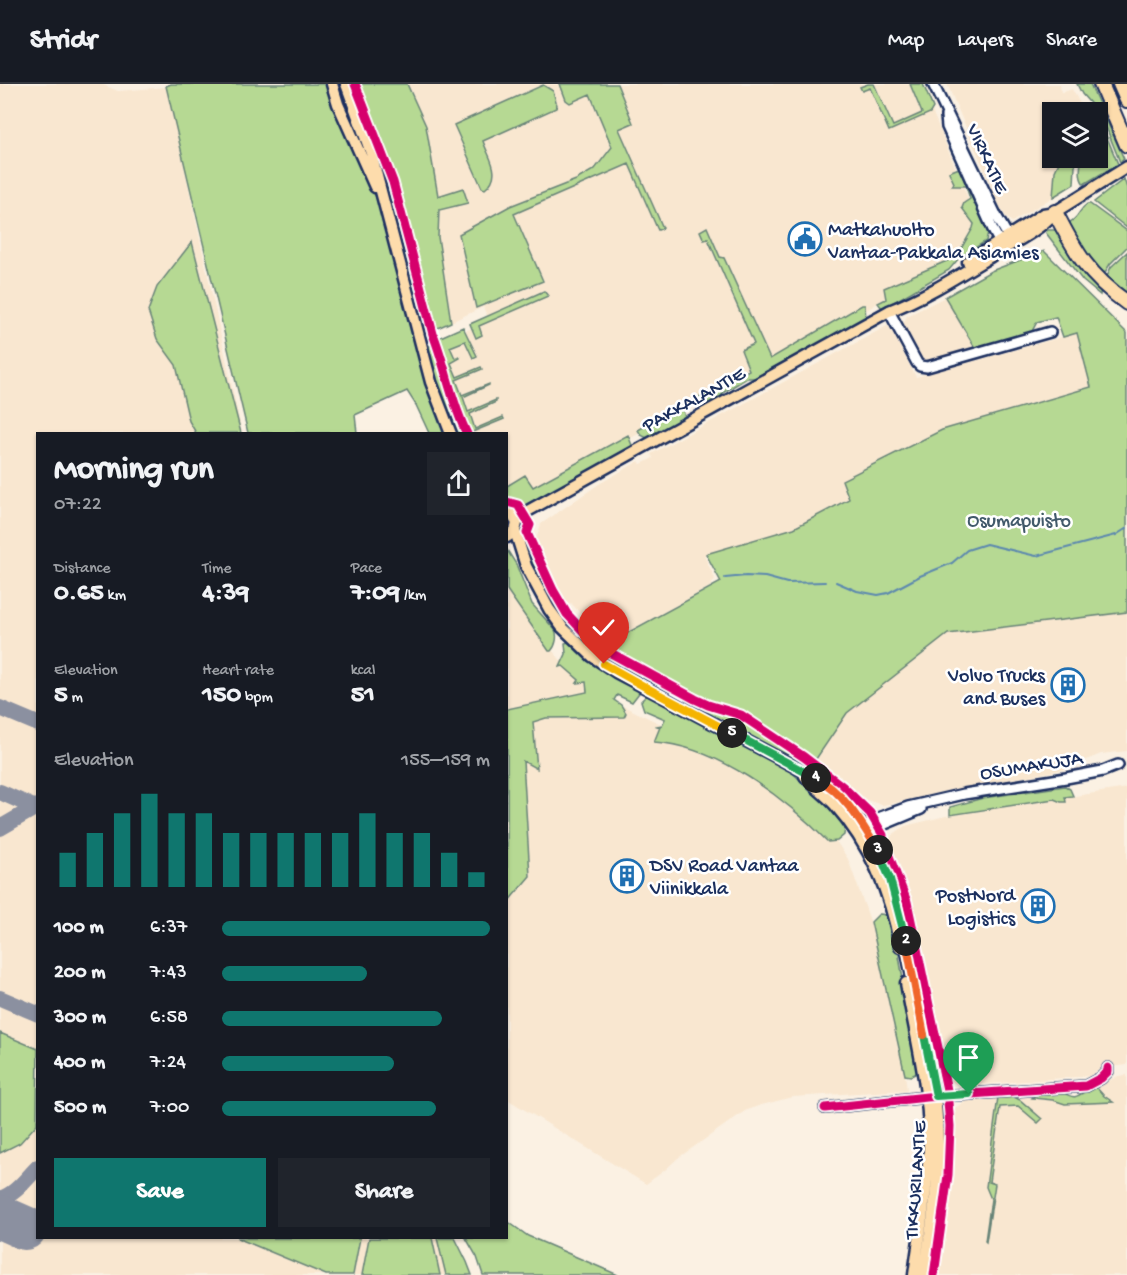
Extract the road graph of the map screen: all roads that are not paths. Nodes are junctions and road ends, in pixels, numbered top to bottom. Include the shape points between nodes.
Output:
1 (332, 84) edge
2 (346, 84) edge
3 (933, 84) edge
4 (1101, 84) edge
5 (1120, 84) edge
6 (1127, 100) edge
7 (1127, 146) edge
8 (1127, 167) edge
9 (1055, 212) junction
10 (387, 215) junction
11 (1005, 241) junction
12 (1127, 303) edge
13 (889, 311) junction
14 (1050, 332) dead end
15 (450, 432) edge
16 (511, 515) edge
17 (510, 536) edge
18 (1118, 765) dead end
19 (863, 834) junction
20 (1108, 1068) dead end
21 (932, 1097) junction
22 (825, 1108) dead end
23 (914, 1275) edge
24 (924, 1275) edge

1 - 10 main road
2 - 10 main road via 371,153
3 - 11 street, VIRKATIE
4 - 7 highway
5 - 6 highway
8 - 9 main road, PAKKALANTIE
9 - 11 main road, PAKKALANTIE via 1047,221
9 - 12 highway via 1086,267
10 - 15 main road via 431,382
11 - 13 main road, PAKKALANTIE via 924,296
13 - 14 street via 917,363 927,367
13 - 16 main road, PAKKALANTIE
16 - 17 main road, TIKKURILANTIE via 517,523
17 - 19 main road, TIKKURILANTIE via 557,621 592,656 798,770
18 - 19 street, OSUMAKUJA via 892,812
19 - 21 main road, TIKKURILANTIE via 895,923
20 - 21 street via 1101,1078 1086,1086
21 - 22 street
21 - 23 main road, TIKKURILANTIE
21 - 24 main road, TIKKURILANTIE via 938,1146

